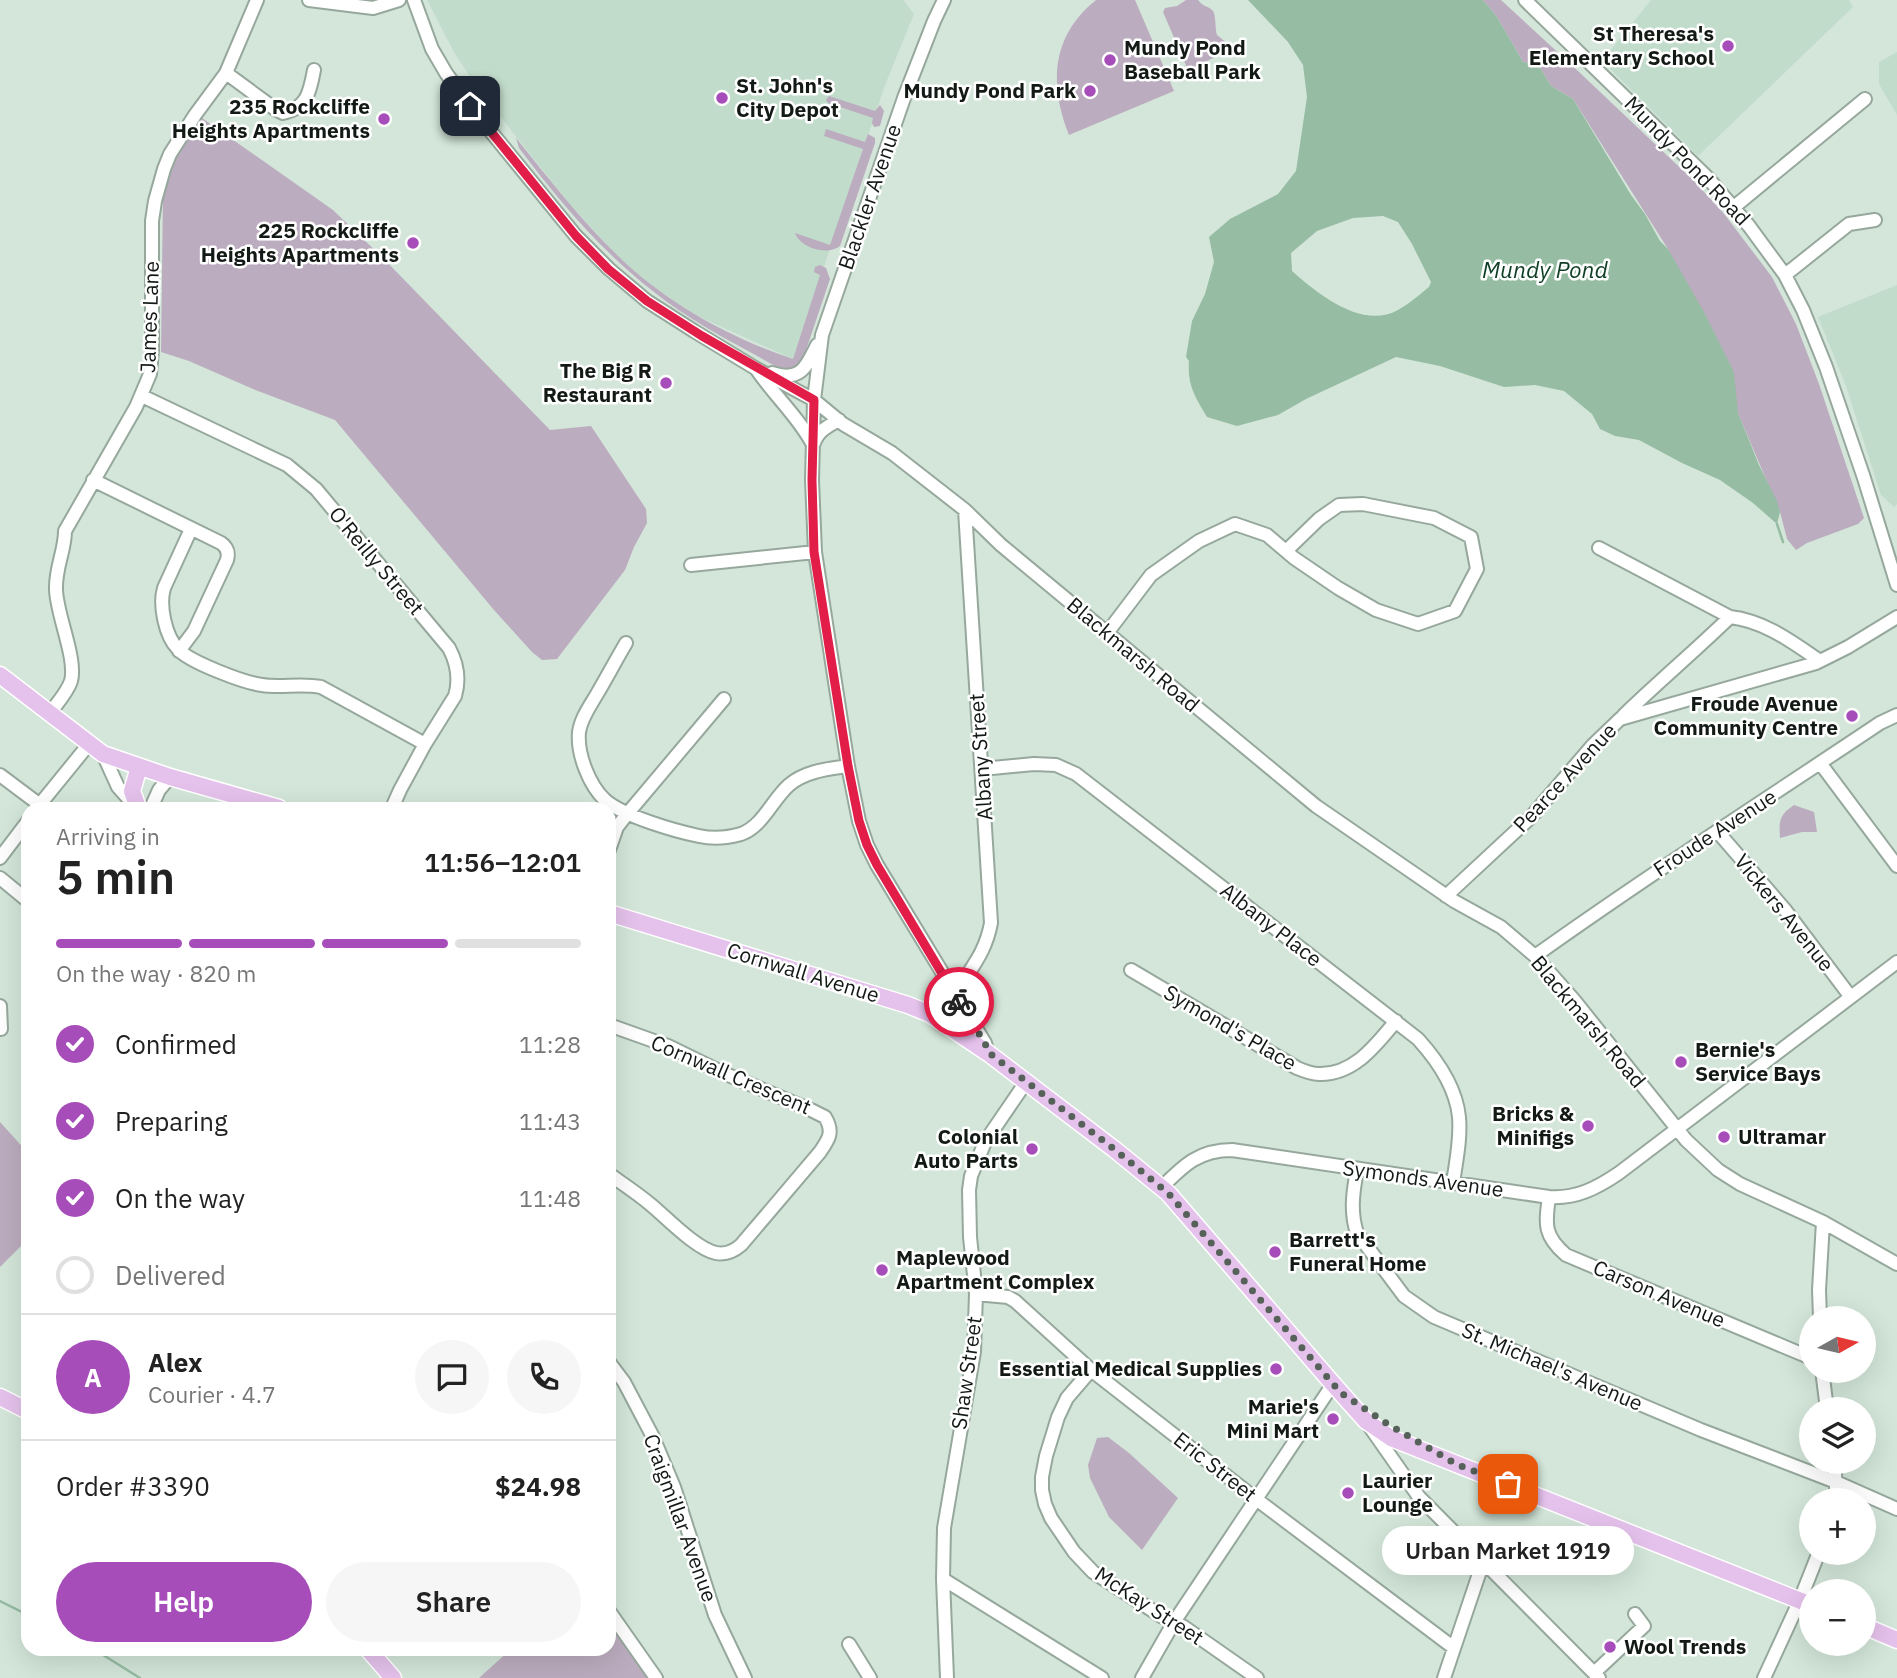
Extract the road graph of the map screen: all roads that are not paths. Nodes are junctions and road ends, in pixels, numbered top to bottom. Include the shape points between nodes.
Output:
1 (257, 0) edge
2 (309, 0) edge
3 (399, 0) edge
4 (414, 0) edge
5 (944, 0) edge
6 (1525, 0) edge
7 (314, 70) dead end
8 (226, 73) junction
9 (1865, 99) dead end
10 (1734, 207) junction
11 (1875, 220) dead end
12 (1785, 275) junction
13 (822, 335) junction
14 (755, 368) junction
15 (142, 396) junction
16 (814, 400) junction
17 (839, 420) junction
18 (813, 446) junction
19 (93, 480) junction
20 (965, 510) junction
21 (191, 529) junction
22 (1599, 548) dead end
23 (1286, 551) junction
24 (814, 552) junction
25 (691, 565) dead end
26 (1897, 585) edge
27 (1730, 617) junction
28 (1897, 617) edge
29 (1107, 633) junction
30 (626, 643) dead end
31 (179, 651) junction
32 (1820, 661) junction
33 (0, 675) edge
34 (724, 699) dead end
35 (50, 713) junction
36 (1897, 715) edge
37 (1620, 719) junction
38 (89, 744) junction
39 (425, 744) junction
40 (103, 754) junction
41 (1821, 763) junction
42 (848, 766) junction
43 (139, 767) junction
44 (982, 769) junction
45 (0, 775) edge
46 (170, 777) junction
47 (32, 802) edge
48 (42, 802) edge
49 (132, 802) edge
50 (135, 802) edge
51 (154, 802) edge
52 (258, 802) edge
53 (395, 802) edge
54 (609, 802) edge
55 (616, 806) edge
56 (628, 813) junction
57 (21, 830) edge
58 (616, 830) edge
59 (1717, 831) junction
60 (0, 858) edge
61 (1897, 866) edge
62 (0, 878) edge
63 (21, 895) edge
64 (1446, 896) junction
65 (616, 915) edge
66 (1535, 956) junction
67 (1897, 962) edge
68 (1131, 970) dead end
69 (955, 995) junction
70 (1850, 996) junction
71 (0, 1006) edge
72 (942, 1021) junction
73 (1396, 1021) junction
74 (616, 1027) edge
75 (1, 1029) edge
76 (988, 1052) junction
77 (1026, 1082) junction
78 (1677, 1129) junction
79 (1357, 1170) junction
80 (616, 1179) edge
81 (1453, 1184) junction
82 (1162, 1187) junction
83 (1549, 1197) junction
84 (1823, 1222) junction
85 (1897, 1264) edge
86 (976, 1294) junction
87 (1820, 1306) edge
88 (1799, 1353) edge
89 (1091, 1370) junction
90 (616, 1371) edge
91 (1337, 1389) junction
92 (0, 1397) edge
93 (21, 1408) edge
94 (1366, 1421) junction
95 (1389, 1431) junction
96 (1413, 1446) junction
97 (1398, 1461) junction
98 (1456, 1464) junction
99 (1835, 1474) edge
100 (1403, 1475) junction
101 (1836, 1482) junction
102 (1836, 1488) edge
103 (1256, 1499) junction
104 (1897, 1509) edge
105 (1483, 1562) junction
106 (943, 1579) junction
107 (1799, 1601) edge
108 (1635, 1614) dead end
109 (1799, 1614) edge
110 (616, 1621) edge
111 (1174, 1622) junction
112 (1876, 1631) edge
113 (1897, 1640) edge
114 (849, 1644) dead end
115 (1454, 1648) junction
116 (374, 1656) edge
117 (1597, 1676) edge
118 (393, 1678) edge
119 (656, 1678) edge
120 (745, 1678) edge
121 (870, 1678) edge
122 (947, 1678) edge
123 (1102, 1678) edge
124 (1142, 1678) edge
125 (1257, 1678) edge
126 (1444, 1678) edge
127 (1764, 1678) edge

1 - 8 street, James Lane
2 - 3 street via 373,8
4 - 14 street, Blackmarsh Road via 446,73 587,248 647,301
5 - 13 street, Blackler Avenue via 904,98
6 - 10 street, Mundy Pond Road
7 - 8 street via 302,105 283,113
8 - 15 street, James Lane via 170,154 159,185 152,222 152,358
9 - 10 street
10 - 12 street, Mundy Pond Road
11 - 12 street via 1849,225
12 - 26 street, Mundy Pond Road via 1826,367
13 - 14 street via 799,374 781,376
13 - 16 street, Blackler Avenue
14 - 16 street, Blackmarsh Road
14 - 18 street
15 - 19 street, James Lane
15 - 39 street, O'Reilly Street via 299,473 436,632 453,656 457,688
16 - 17 street, Blackmarsh Road
16 - 18 street, Blackler Avenue
17 - 18 street via 821,431
17 - 20 street, Blackmarsh Road via 892,453
18 - 24 street, Blackler Avenue
19 - 21 street
19 - 35 street, James Lane via 65,531 59,558 57,601 72,671 67,690
20 - 29 street, Blackmarsh Road
20 - 44 street, Albany Street
21 - 31 street via 162,597 167,627
21 - 31 street via 224,545 228,557 194,631
22 - 27 street
23 - 23 street via 1376,610 1418,624 1455,611 1477,569 1471,537 1434,518 1363,504 1339,505
23 - 29 street via 1267,535 1235,524 1199,541 1151,575
24 - 25 street
24 - 42 street, Blackler Avenue
27 - 32 street via 1776,631
27 - 37 street
28 - 32 street, Pearce Avenue
29 - 64 street, Blackmarsh Road via 1316,806
30 - 54 street via 582,721 579,740 585,768
31 - 39 street via 252,683 321,687
32 - 37 street, Pearce Avenue
33 - 35 main road
34 - 56 street
35 - 38 main road
36 - 41 street, Froude Avenue
37 - 64 street, Pearce Avenue via 1531,817
38 - 40 main road
38 - 48 street
39 - 53 street, O'Reilly Street
40 - 43 main road
40 - 49 street via 118,787
41 - 59 street, Froude Avenue
41 - 61 street
42 - 56 street via 794,781 752,828 724,838 699,836
42 - 69 street, Blackler Avenue via 867,845
43 - 46 main road
43 - 50 main road via 132,791
44 - 69 street, Albany Street via 991,923 983,952
44 - 73 street, Albany Place via 1056,765 1076,774
45 - 47 street
46 - 51 street
46 - 52 main road
55 - 56 street
56 - 58 street
57 - 60 street
59 - 66 street, Froude Avenue
59 - 70 street, Vickers Avenue via 1786,911
62 - 63 street
64 - 66 street, Blackmarsh Road via 1501,926
65 - 72 main road, Cornwall Avenue via 908,1005
66 - 78 street, Blackmarsh Road
67 - 70 street, Symonds Avenue
68 - 73 street, Symond's Place via 1297,1068 1316,1074 1333,1073 1369,1054
69 - 72 street, Albany Street via 942,1010
69 - 76 street, Blackler Avenue
70 - 78 street, Symonds Avenue
71 - 75 street
72 - 76 main road, Cornwall Avenue
73 - 81 street, Albany Place via 1431,1053 1454,1098 1459,1133
74 - 80 street, Cornwall Crescent via 811,1110 825,1117 830,1130 820,1152 741,1245 724,1254 700,1245
76 - 77 main road, Cornwall Avenue
77 - 82 main road, Cornwall Avenue
77 - 86 street, Shaw Street via 985,1142 971,1176 968,1201
78 - 83 street, Symonds Avenue via 1599,1186 1570,1196
78 - 84 street, Blackmarsh Road via 1729,1177
79 - 81 street, Symonds Avenue
79 - 82 street, Symonds Avenue via 1221,1150 1196,1157
79 - 101 street, St. Michael's Avenue via 1352,1206 1357,1233 1404,1296 1434,1317
81 - 83 street, Symonds Avenue
82 - 91 main road, Cornwall Avenue
83 - 88 street, Carson Avenue via 1548,1234 1566,1255
84 - 85 street, Blackmarsh Road
84 - 87 street
86 - 89 street, Eric Street via 1015,1301
86 - 106 street, Shaw Street via 974,1352 944,1528
89 - 103 street, Eric Street
89 - 111 street, McKay Street via 1058,1417 1042,1477 1045,1504 1060,1534 1093,1572
90 - 120 street, Craigmillar Avenue via 653,1437 715,1615
91 - 94 main road
91 - 95 main road
91 - 103 street
92 - 93 main road
94 - 95 main road
94 - 100 street
95 - 96 main road
95 - 97 street
95 - 98 main road
96 - 97 street
96 - 98 main road
97 - 100 street
98 - 107 main road
99 - 101 street
100 - 105 street
101 - 102 street
101 - 104 street, St. Michael's Avenue
103 - 111 street
103 - 115 street, Eric Street
105 - 115 street
105 - 117 street
106 - 122 street, Shaw Street
106 - 123 street
108 - 117 street via 1644,1626
109 - 127 street
110 - 119 street
111 - 124 street
111 - 125 street, McKay Street
112 - 113 main road
114 - 121 street
115 - 126 street
116 - 118 main road

